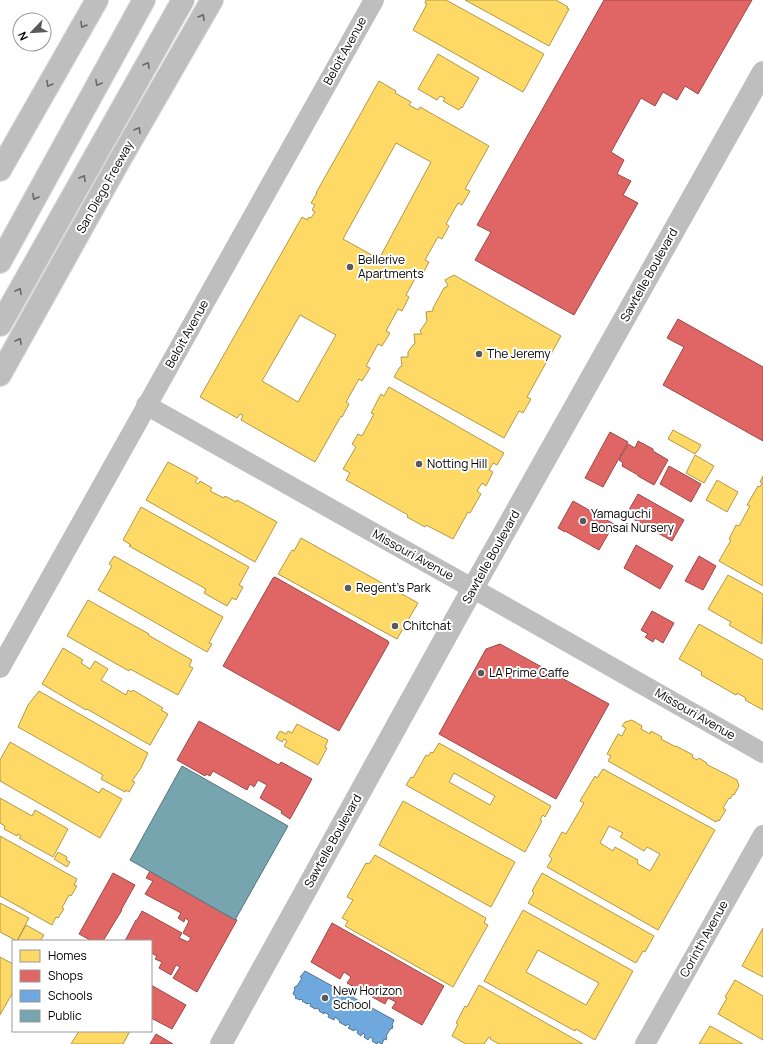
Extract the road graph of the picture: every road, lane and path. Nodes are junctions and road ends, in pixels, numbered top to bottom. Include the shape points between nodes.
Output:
1 (97, 0) edge
2 (144, 0) edge
3 (183, 0) edge
4 (212, 0) edge
5 (374, 0) edge
6 (763, 72) edge
7 (0, 170) edge
8 (0, 262) edge
9 (0, 325) edge
10 (0, 375) edge
11 (146, 405) junction
12 (473, 588) junction
13 (0, 668) edge
14 (763, 753) edge
15 (763, 835) edge
16 (221, 1044) edge
17 (645, 1044) edge

1 -> 7 main road
2 -> 8 main road
9 -> 3 main road
10 -> 4 main road, San Diego Freeway
5 - 11 street, Beloit Avenue
6 - 12 main road, Sawtelle Boulevard
11 - 12 street, Missouri Avenue
11 - 13 street, Beloit Avenue
12 - 14 street, Missouri Avenue
12 - 16 main road, Sawtelle Boulevard
15 - 17 street, Corinth Avenue

